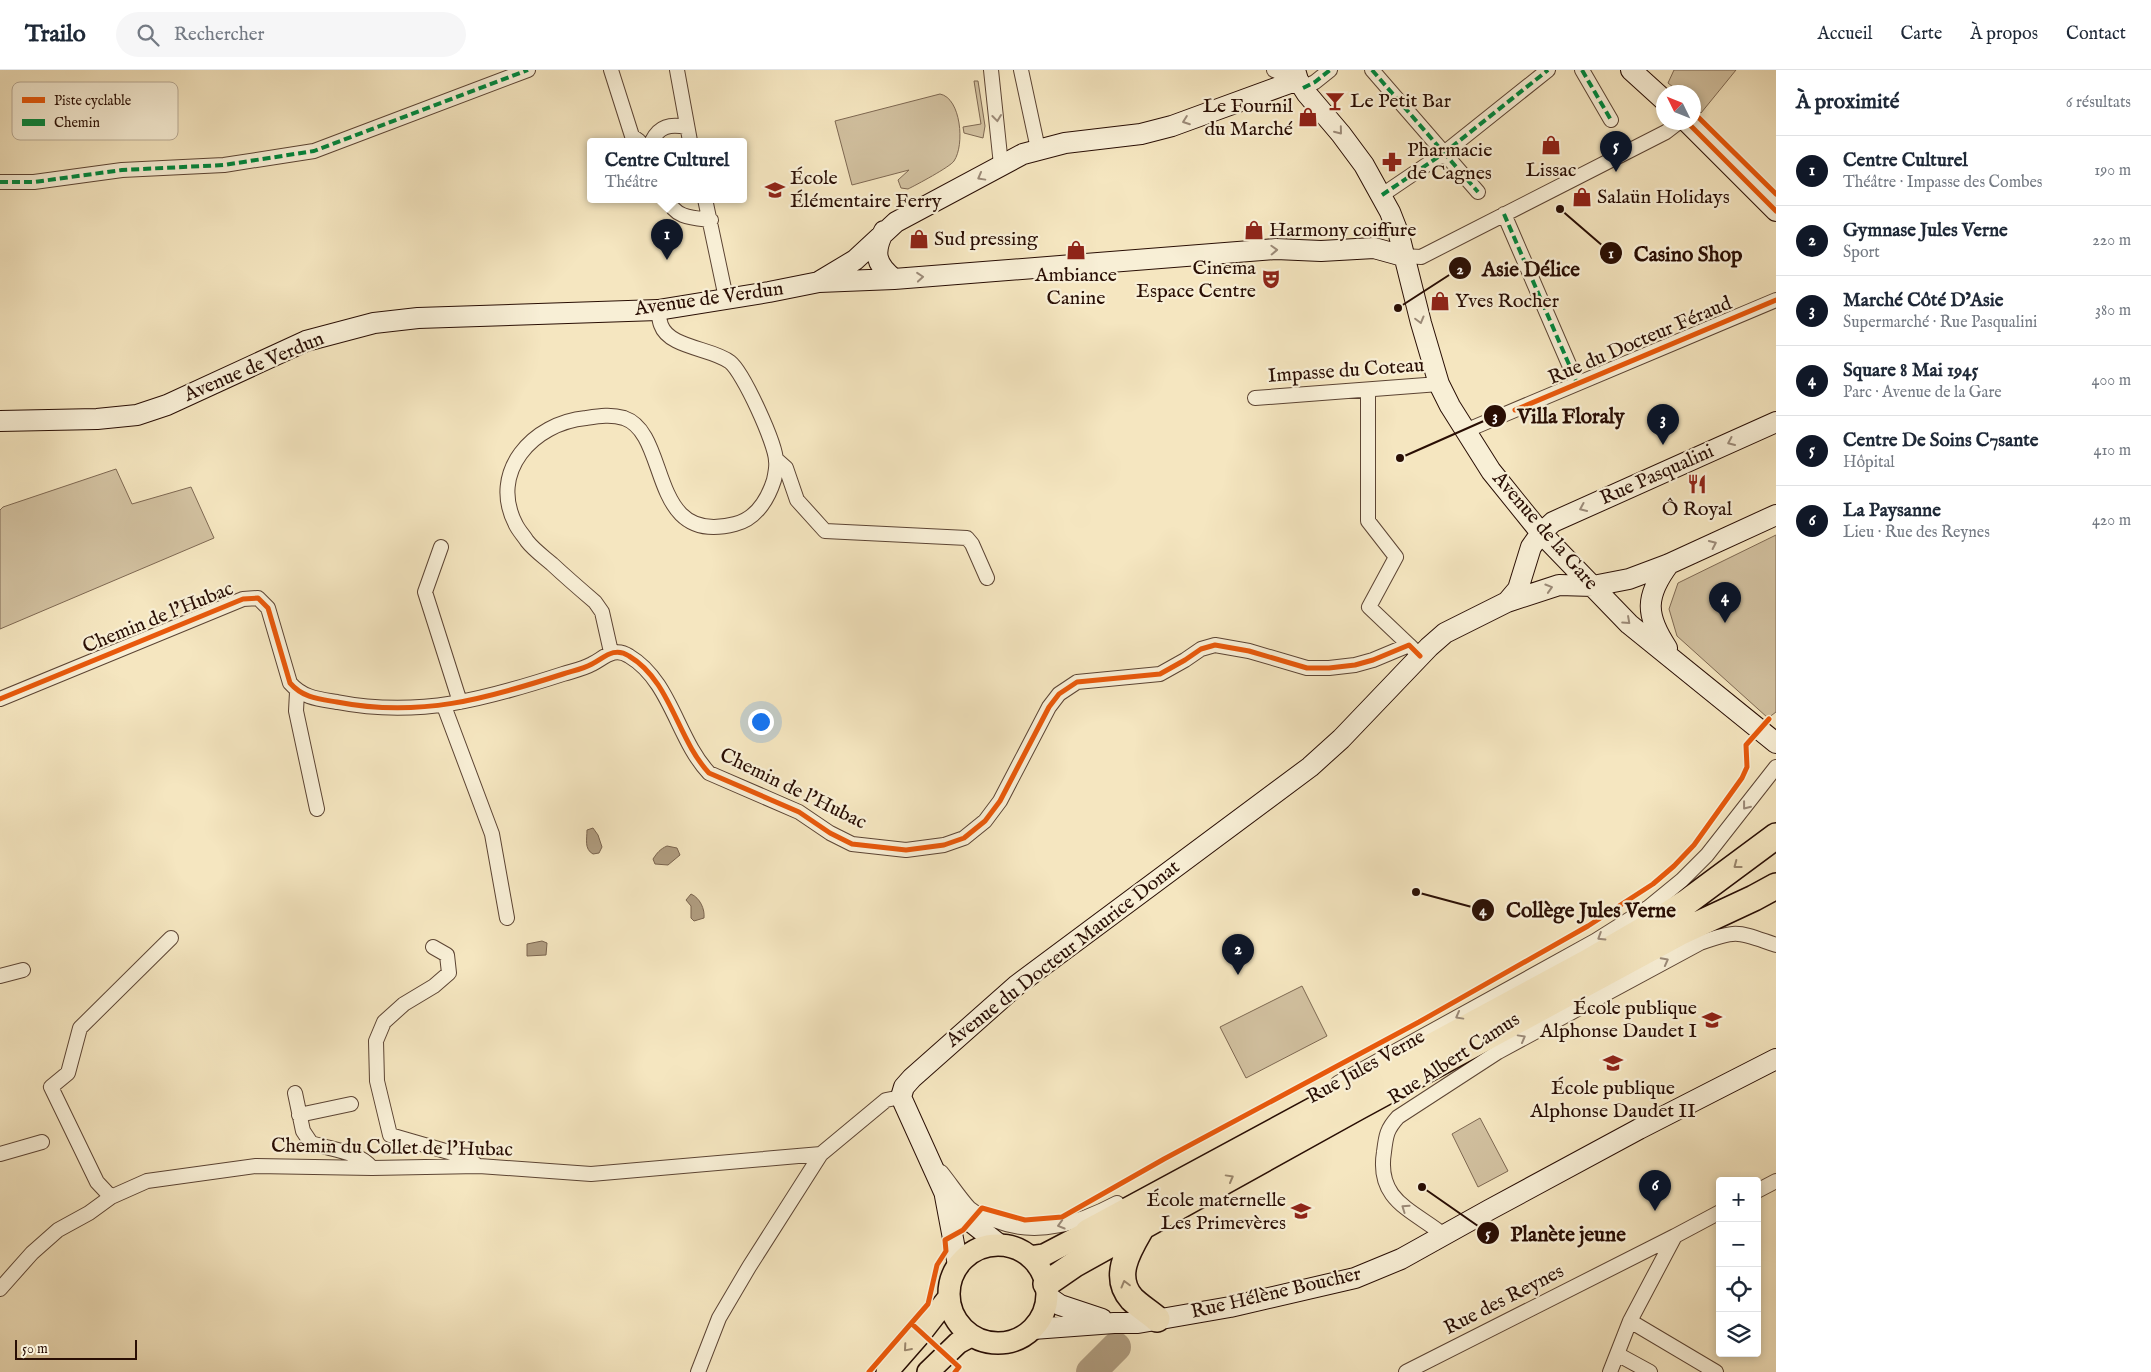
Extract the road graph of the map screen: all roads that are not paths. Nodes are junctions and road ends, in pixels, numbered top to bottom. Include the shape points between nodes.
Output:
1 (528, 70) edge
2 (611, 70) edge
3 (677, 70) edge
4 (990, 70) edge
5 (1022, 70) edge
6 (1274, 70) edge
7 (1330, 70) edge
8 (1372, 70) edge
9 (1548, 70) edge
10 (1582, 70) edge
11 (1631, 70) edge
12 (1298, 79) edge
13 (1656, 93) edge
14 (1611, 120) dead end
15 (686, 127) junction
16 (1669, 130) edge
17 (1695, 130) edge
18 (635, 138) edge
19 (654, 138) edge
20 (689, 138) edge
21 (1038, 149) junction
22 (1444, 153) junction
23 (1001, 165) junction
24 (0, 182) edge
25 (1478, 192) dead end
26 (1382, 195) junction
27 (669, 203) edge
28 (706, 203) edge
29 (1776, 210) edge
30 (1504, 214) junction
31 (711, 220) junction
32 (884, 231) junction
33 (1403, 256) junction
34 (894, 280) junction
35 (819, 282) junction
36 (726, 298) junction
37 (1776, 300) edge
38 (658, 310) junction
39 (1577, 382) junction
40 (1440, 384) junction
41 (1368, 390) junction
42 (1255, 398) dead end
43 (0, 421) edge
44 (1776, 422) edge
45 (1465, 431) junction
46 (776, 460) junction
47 (1776, 515) edge
48 (1541, 533) junction
49 (441, 547) dead end
50 (1668, 564) junction
51 (987, 578) dead end
52 (1592, 586) junction
53 (1508, 602) junction
54 (1415, 651) junction
55 (611, 652) junction
56 (1674, 660) junction
57 (297, 692) junction
58 (0, 699) edge
59 (460, 702) junction
60 (444, 706) junction
61 (1776, 743) edge
62 (1776, 767) edge
63 (317, 809) dead end
64 (1776, 836) edge
65 (1776, 886) edge
66 (507, 918) dead end
67 (171, 938) dead end
68 (1776, 945) edge
69 (433, 947) dead end
70 (23, 970) dead end
71 (0, 976) edge
72 (1776, 1059) edge
73 (295, 1092) dead end
74 (901, 1098) junction
75 (351, 1104) dead end
76 (299, 1115) junction
77 (42, 1142) dead end
78 (924, 1149) junction
79 (0, 1154) edge
80 (821, 1154) junction
81 (479, 1166) junction
82 (372, 1168) junction
83 (1776, 1181) edge
84 (1761, 1189) edge
85 (944, 1192) junction
86 (111, 1197) junction
87 (1107, 1208) junction
88 (1716, 1214) edge
89 (1142, 1227) junction
90 (1088, 1232) junction
91 (1445, 1236) junction
92 (1675, 1236) junction
93 (1000, 1245) junction
94 (1030, 1257) junction
95 (958, 1265) junction
96 (0, 1289) edge
97 (1047, 1290) junction
98 (949, 1297) junction
99 (1157, 1319) junction
100 (1630, 1321) junction
101 (1114, 1323) junction
102 (1032, 1329) junction
103 (971, 1336) junction
104 (1617, 1354) junction
105 (698, 1372) edge
106 (887, 1372) edge
107 (928, 1372) edge
108 (1406, 1372) edge
109 (1610, 1372) edge
110 (1650, 1372) edge
111 (1716, 1372) edge

1 - 24 street via 314,151 224,165 122,170 34,182
2 - 18 street
3 - 15 street
4 -> 23 street
5 - 21 street
6 - 12 street
7 - 12 street via 1315,82
8 - 22 street
9 - 22 street
10 - 14 street
11 - 13 main road
12 -> 21 main road via 1172,126 1141,134 1065,142
12 -> 26 main road, Avenue de la Gare via 1354,151
15 - 19 street via 674,125 659,129
15 - 20 street
16 - 30 street
17 - 29 main road
21 - 23 main road
22 - 25 street
22 - 26 street
23 -> 32 main road
26 - 33 main road, Avenue de la Gare via 1399,234
27 - 31 street via 677,214
28 - 31 street
30 - 33 street via 1421,257
30 - 39 street
31 - 36 street
32 - 34 main road via 876,251 885,272
32 - 35 main road via 855,260
34 -> 33 main road, Avenue de Verdun via 1276,249 1374,248
33 -> 40 main road, Avenue de la Gare
34 - 35 main road, Avenue de Verdun
35 - 36 main road, Avenue de Verdun
36 - 38 main road, Avenue de Verdun
37 - 39 street, Rue du Docteur Féraud
38 - 43 main road, Avenue de Verdun via 418,318 374,323 306,341 167,405 137,415
38 - 46 street via 666,333 677,341 730,361 741,374 770,437
39 - 45 street, Rue du Docteur Féraud
40 - 41 street, Impasse du Coteau
40 - 45 main road, Avenue de la Gare
41 - 42 street, Impasse du Coteau
41 - 54 street via 1368,521 1396,557 1369,607
44 -> 48 main road, Rue Pasqualini via 1560,518
45 - 48 main road, Avenue de la Gare
46 - 51 street via 786,468 797,500 825,531 967,538
46 - 55 street via 774,479 766,500 755,513 739,524 707,527 690,522 678,511 667,494 647,443 640,431 626,419 608,415 580,418 554,425 530,441 516,459 509,481 509,504 516,525 530,545 595,602 602,612
50 -> 47 main road, Avenue du Docteur Maurice Donat
48 - 52 main road, Avenue de la Gare
48 - 53 main road via 1531,547 1518,589
49 - 59 street via 425,592
50 - 52 main road, Avenue du Docteur Maurice Donat via 1629,579
50 - 56 main road via 1652,590 1650,610 1657,634
53 -> 52 main road, Avenue du Docteur Maurice Donat via 1559,585
52 -> 56 main road, Avenue de la Gare via 1630,624
53 - 54 main road, Avenue du Docteur Maurice Donat
54 - 55 street, Chemin de l'Hubac via 1355,665 1307,668 1282,659 1215,645 1201,649 1160,674 1076,682 1058,694 1049,707 1000,801 985,820 964,838 906,850 852,844 799,812 709,773 698,761 646,669 628,655
54 - 74 main road, Avenue du Docteur Maurice Donat via 1341,739 1310,767 1017,985 908,1082
55 - 59 street via 573,670 509,691
56 - 61 main road, Avenue de la Gare
57 - 58 street, Chemin de l'Hubac via 290,683 268,608 258,598 244,599
57 - 60 street via 378,709
57 - 63 street, Chemin de l'Hubac via 296,712
59 - 60 street
60 - 66 street via 492,834
62 -> 87 street, Rue Jules Verne via 1707,855 1649,907 1596,941
64 -> 90 highway via 1687,902 1586,963
89 -> 65 highway via 1670,938
67 - 86 street via 80,1028 68,1073 51,1088 97,1182
91 -> 68 street, Rue Albert Camus via 1400,1206 1390,1194 1382,1163 1388,1128 1398,1117 1498,1052 1700,943 1727,933 1741,933
69 - 81 street via 447,954 449,973 384,1022 376,1041 377,1081 390,1135 466,1157
70 - 71 street
72 - 91 main road, Rue Hélène Boucher via 1639,1129
73 - 76 street
74 - 78 main road, Rue Jules Verne
74 - 80 street via 886,1100
75 - 76 street
76 - 82 street via 303,1131 311,1143 354,1155
77 - 79 street
78 - 85 main road, Rue Jules Verne
87 -> 78 street, Rue Jules Verne via 1036,1230 1005,1225 977,1214 969,1207
80 - 81 street, Chemin du Collet de l'Hubac via 590,1174
80 - 105 street via 719,1318
81 - 82 street, Chemin du Collet de l'Hubac
82 - 86 street, Chemin du Collet de l'Hubac via 256,1166 147,1181
83 - 84 street
85 - 93 main road, Rue Jules Verne via 957,1211
85 - 95 main road, Rue Jules Verne
86 - 96 street, Chemin du Collet de l'Hubac via 58,1230
87 - 90 street
88 - 92 street, Rue des Reynes
89 - 97 highway via 1075,1264
99 -> 89 highway via 1132,1299 1123,1279 1127,1252
90 - 94 main road via 1044,1255
91 - 99 main road, Rue Hélène Boucher via 1355,1278 1230,1307
92 - 100 street
92 - 108 street, Rue des Reynes
93 - 94 main road via 1011,1246
93 - 95 main road via 984,1246
94 - 97 main road via 1040,1269
95 - 98 main road via 950,1280
97 - 101 main road, Rue Hélène Boucher via 1060,1305
97 - 102 main road via 1045,1308
98 - 103 main road via 955,1319
98 -> 106 main road
99 - 101 main road, Rue Hélène Boucher
100 - 104 street
100 - 111 street
101 - 102 main road, Rue Hélène Boucher
102 - 103 main road via 1019,1339 1003,1343
103 - 107 main road via 958,1343
104 - 109 street
104 - 110 street

